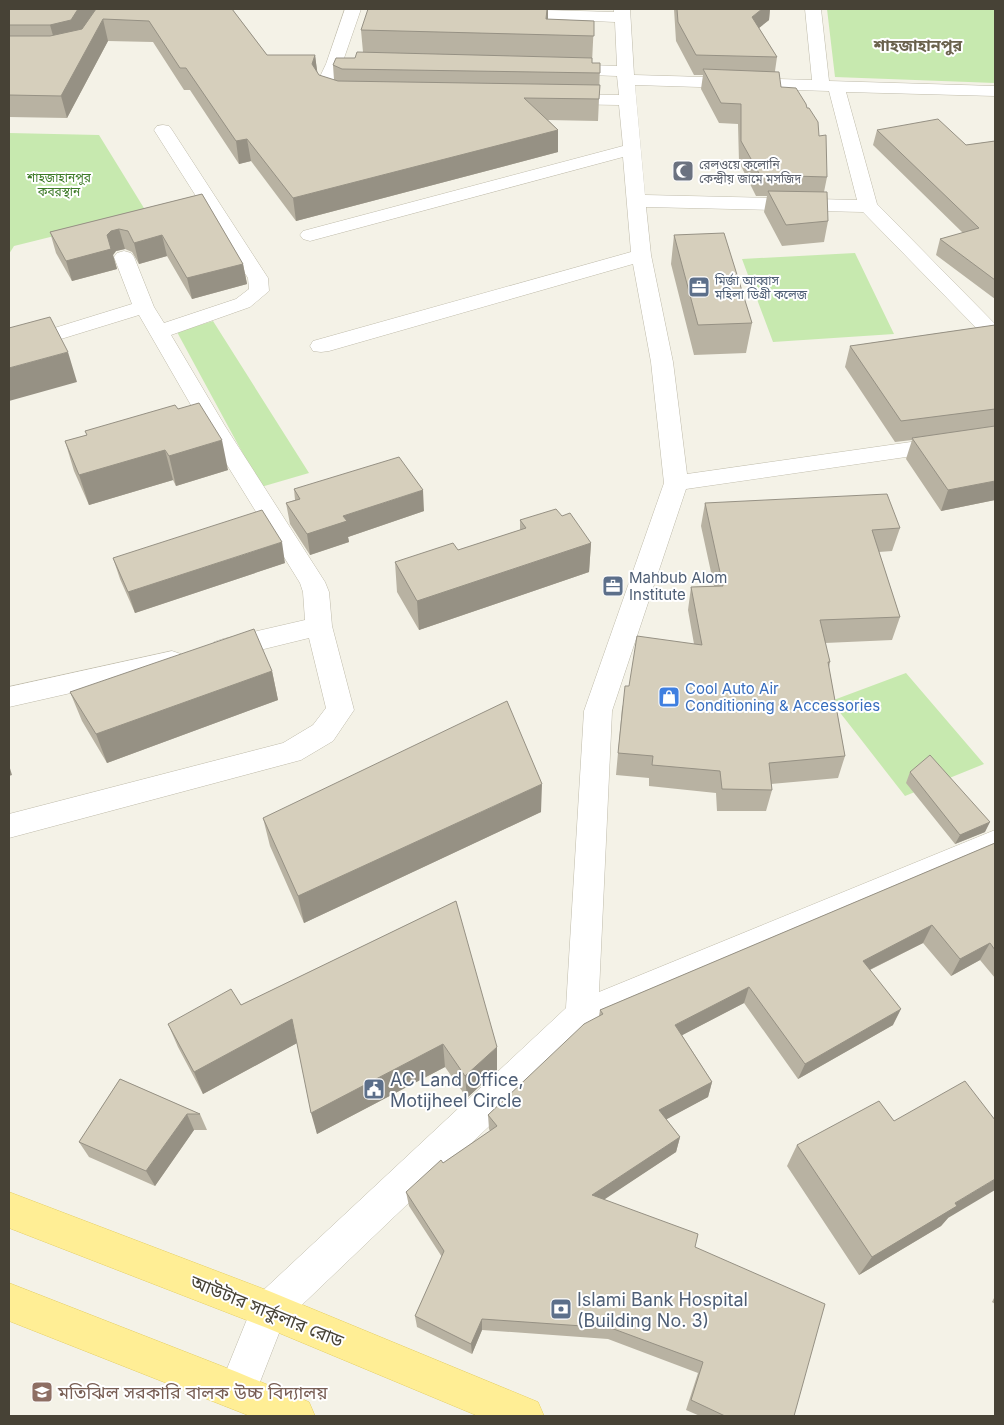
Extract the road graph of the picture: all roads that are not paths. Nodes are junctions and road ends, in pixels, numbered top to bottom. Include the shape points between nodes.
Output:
1 (346, 9) edge
2 (813, 9) edge
3 (373, 10) edge
4 (622, 13) edge
5 (493, 14) edge
6 (334, 64) junction
7 (353, 65) edge
8 (548, 69) edge
9 (626, 84) junction
10 (828, 85) junction
11 (995, 91) edge
12 (370, 97) edge
13 (548, 99) edge
14 (163, 130) dead end
15 (632, 149) junction
16 (637, 201) junction
17 (868, 206) junction
18 (310, 235) dead end
19 (641, 255) junction
20 (124, 257) dead end
21 (144, 308) junction
22 (159, 332) junction
23 (995, 336) edge
24 (321, 346) dead end
25 (9, 349) edge
26 (995, 437) edge
27 (676, 484) junction
28 (319, 626) junction
29 (9, 697) edge
30 (9, 826) edge
31 (995, 842) edge
32 (582, 1015) junction
33 (9, 1210) edge
34 (9, 1302) edge
35 (269, 1310) junction
36 (237, 1391) junction
37 (295, 1416) edge
38 (524, 1416) edge

1 - 3 street
1 - 6 street
2 - 10 street
4 - 5 street
4 - 9 street
6 - 7 street
6 - 12 street via 324,85 328,91 340,96
8 - 9 street
9 - 10 street
9 - 13 street
9 - 15 street
10 - 11 street
10 - 17 street
14 - 22 street via 258,278 259,291 243,303
15 - 16 street
15 - 18 street
16 - 17 street
16 - 19 street
17 - 23 street
19 - 24 street
19 - 27 street via 662,362
20 - 21 street
21 - 22 street
21 - 25 street
22 - 28 street via 312,582
26 - 27 street
27 - 32 street via 598,712
28 - 29 street
28 - 30 street via 340,710 323,733 291,752
31 - 32 street
32 - 35 street
33 - 35 main road, আউটার সার্কুলার রোড
34 - 36 main road
35 - 36 street
35 - 38 main road, আউটার সার্কুলার রোড
36 - 37 main road

